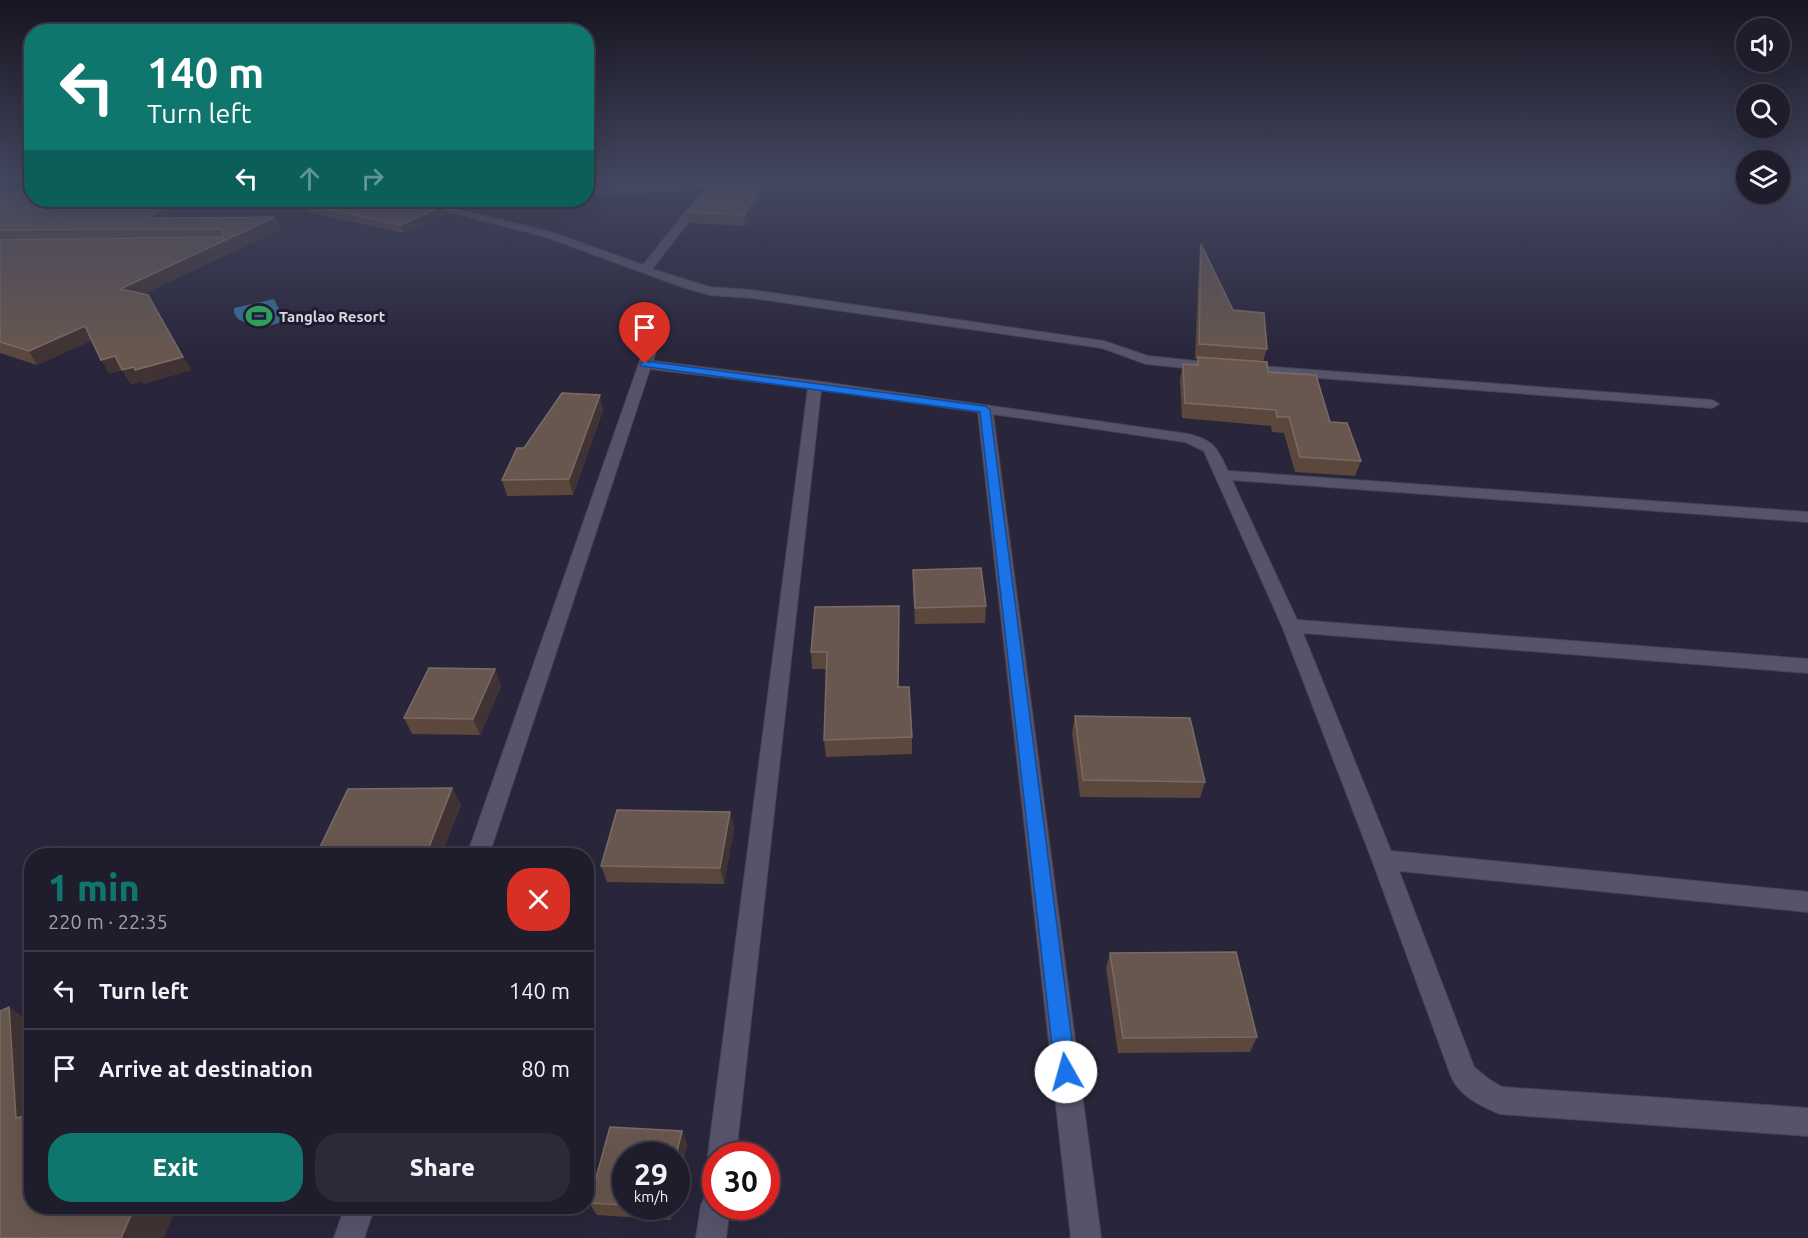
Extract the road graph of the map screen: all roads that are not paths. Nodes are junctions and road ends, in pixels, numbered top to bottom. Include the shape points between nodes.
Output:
1 (563, 240) edge
2 (668, 240) edge
3 (645, 270) junction
4 (658, 326) dead end
5 (645, 364) junction
6 (815, 386) junction
7 (1712, 404) dead end
8 (985, 410) junction
9 (1221, 475) junction
10 (1808, 517) edge
11 (1291, 626) junction
12 (1808, 666) edge
13 (480, 848) edge
14 (1383, 860) junction
15 (1808, 902) edge
16 (1808, 1122) edge
17 (724, 1142) edge
18 (357, 1214) edge
19 (714, 1220) edge
20 (349, 1238) edge
21 (711, 1238) edge
22 (1086, 1238) edge

1 - 3 street
2 - 3 street
3 - 7 street via 710,291 1104,345 1146,360
4 - 5 street
5 - 6 street
5 - 13 street
6 - 8 street
6 - 17 street
8 - 9 street via 1188,438 1210,448
8 - 22 street
9 - 10 street
9 - 11 street
11 - 12 street
11 - 14 street
14 - 15 street
14 - 16 street via 1464,1076 1480,1090 1500,1100
18 - 20 street
19 - 21 street

